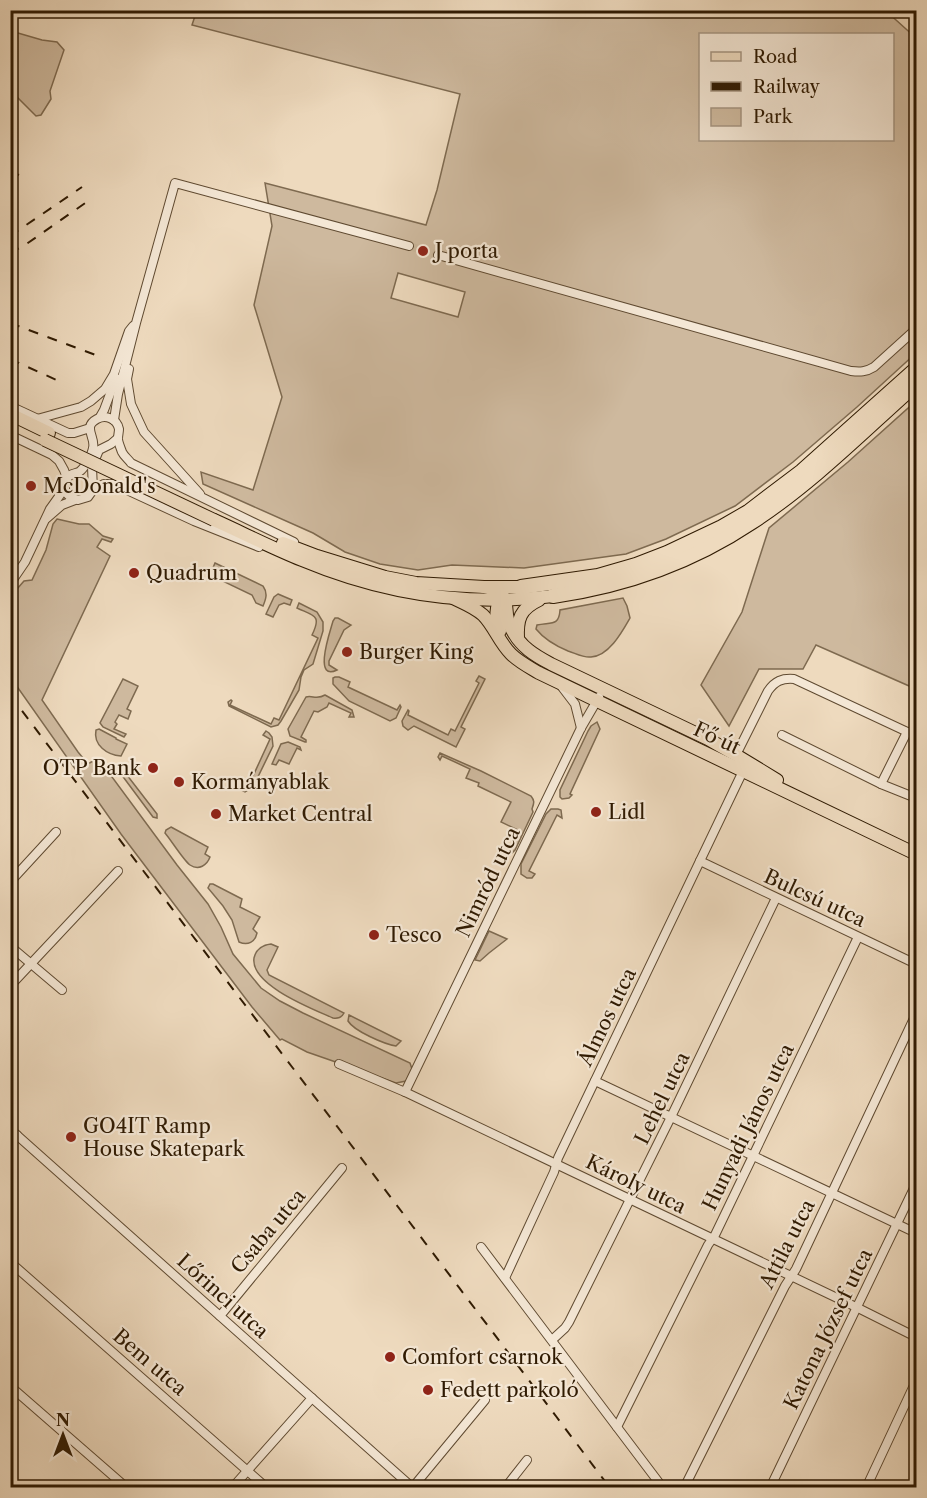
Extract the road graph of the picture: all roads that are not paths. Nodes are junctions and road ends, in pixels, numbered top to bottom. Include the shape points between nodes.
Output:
1 (409, 246) tunnel mouth
2 (438, 255) tunnel mouth
3 (136, 323) junction
4 (916, 329) edge
5 (916, 369) edge
6 (916, 384) edge
7 (10, 406) edge
8 (10, 414) edge
9 (100, 417) junction
10 (37, 419) junction
11 (114, 420) junction
12 (10, 423) edge
13 (90, 428) junction
14 (10, 435) edge
15 (47, 436) junction
16 (118, 438) junction
17 (94, 442) junction
18 (107, 446) junction
19 (79, 472) junction
20 (67, 478) junction
21 (91, 479) junction
22 (64, 488) junction
23 (93, 490) junction
24 (204, 498) junction
25 (75, 500) junction
26 (216, 516) junction
27 (45, 519) junction
28 (317, 556) junction
29 (301, 560) junction
30 (10, 584) edge
31 (484, 587) junction
32 (521, 587) junction
33 (553, 596) junction
34 (453, 598) junction
35 (502, 598) junction
36 (518, 640) junction
37 (507, 649) junction
38 (558, 683) junction
39 (604, 689) junction
40 (596, 701) junction
41 (581, 728) junction
42 (907, 732) junction
43 (782, 735) dead end
44 (916, 736) edge
45 (736, 755) junction
46 (709, 756) junction
47 (743, 771) junction
48 (881, 784) junction
49 (916, 798) edge
50 (819, 807) junction
51 (56, 832) dead end
52 (916, 854) edge
53 (700, 861) junction
54 (118, 870) dead end
55 (10, 882) edge
56 (776, 898) junction
57 (858, 937) junction
58 (10, 946) edge
59 (31, 964) junction
60 (916, 964) edge
61 (10, 986) edge
62 (62, 990) dead end
63 (916, 1014) edge
64 (339, 1064) dead end
65 (595, 1081) junction
66 (405, 1092) junction
67 (671, 1117) junction
68 (14, 1132) edge
69 (10, 1142) edge
70 (753, 1155) junction
71 (556, 1164) junction
72 (342, 1168) dead end
73 (916, 1184) edge
74 (832, 1192) junction
75 (630, 1200) junction
76 (897, 1224) junction
77 (916, 1233) edge
78 (712, 1239) junction
79 (481, 1247) dead end
80 (10, 1262) edge
81 (791, 1276) junction
82 (505, 1278) junction
83 (856, 1307) junction
84 (220, 1316) junction
85 (916, 1337) edge
86 (552, 1340) junction
87 (916, 1381) edge
88 (10, 1386) edge
89 (312, 1398) junction
90 (485, 1400) dead end
91 (617, 1427) junction
92 (527, 1460) dead end
93 (248, 1470) junction
94 (413, 1487) edge
95 (127, 1488) edge
96 (232, 1488) edge
97 (267, 1488) edge
98 (505, 1488) edge
99 (663, 1488) edge
100 (684, 1488) edge
101 (770, 1488) edge
102 (866, 1488) edge

1 - 3 street via 175,183
2 - 4 street via 851,371 868,371
3 - 9 street
3 - 10 street via 105,389 81,407
3 - 11 street
3 - 24 street via 127,379 131,404 144,432
5 - 32 highway via 788,482 722,527 636,565 598,576
6 - 33 highway via 810,479 730,536 649,573
7 - 10 street
8 - 15 main road
9 - 11 street
9 - 13 street
10 - 13 street via 68,432
11 - 16 street via 119,428
12 - 15 main road
13 - 17 street
14 - 20 street via 52,455
15 - 26 main road
16 - 18 street
16 - 24 street via 122,452 132,463
17 - 18 street
17 - 19 street
18 - 21 street via 99,450
19 - 20 street
19 - 21 street
20 - 22 street
21 - 23 street
22 - 25 street
22 - 27 street
23 - 25 street via 83,500
23 - 29 street via 114,484 194,521
24 - 28 street
25 - 27 street
26 - 28 main road
26 - 29 main road
27 - 30 street
28 - 31 main road via 416,583
29 - 34 main road via 386,587
31 - 32 main road
31 - 35 main road via 495,590
32 - 35 main road
33 - 35 main road
33 - 36 main road via 529,604 521,613
34 - 35 main road
34 - 37 main road via 483,615
35 - 36 main road
35 - 37 main road via 495,618
36 - 39 main road via 541,658
37 - 38 main road, Fő út
38 - 40 main road, Fő út
38 - 41 street via 575,704
39 - 40 street, Nimród utca
39 - 45 main road
40 - 41 street, Nimród utca
40 - 46 main road, Fő út
41 - 66 street, Nimród utca
42 - 44 street
42 - 45 street via 786,678 768,691
42 - 48 street
43 - 48 street
45 - 46 main road
45 - 50 main road
46 - 47 main road, Fő út
47 - 50 main road, Fő út
47 - 53 street, Álmos utca
48 - 49 street
50 - 52 main road, Fő út
51 - 55 street
53 - 56 street, Bulcsú utca
53 - 65 street, Álmos utca
54 - 59 street
56 - 57 street, Bulcsú utca
56 - 67 street, Lehel utca
57 - 60 street, Bulcsú utca
57 - 70 street, Hunyadi János utca
58 - 59 street
59 - 61 street
59 - 62 street
63 - 74 street, Attila utca
64 - 66 street, Károly utca
65 - 67 street
65 - 71 street, Álmos utca
66 - 71 street, Károly utca
67 - 70 street
67 - 75 street, Lehel utca
68 - 69 street
68 - 84 street, Lőrinci utca
70 - 74 street
70 - 78 street, Hunyadi János utca
71 - 75 street, Károly utca
71 - 82 street, Álmos utca
72 - 84 street, Csaba utca
73 - 76 street, Katona József utca
74 - 76 street
74 - 81 street, Attila utca
75 - 78 street, Károly utca
75 - 86 street, Lehel utca via 569,1323
76 - 77 street
76 - 83 street, Katona József utca
78 - 81 street, Károly utca
78 - 91 street, Hunyadi János utca
79 - 82 street
80 - 93 street, Bem utca
81 - 83 street, Károly utca
81 - 100 street, Attila utca
82 - 86 street
83 - 85 street, Károly utca
83 - 101 street, Katona József utca
84 - 89 street, Lőrinci utca
86 - 91 street
87 - 102 street
88 - 95 street
89 - 93 street
89 - 94 street, Lőrinci utca
90 - 94 street
91 - 99 street
92 - 98 street
93 - 96 street
93 - 97 street, Bem utca

